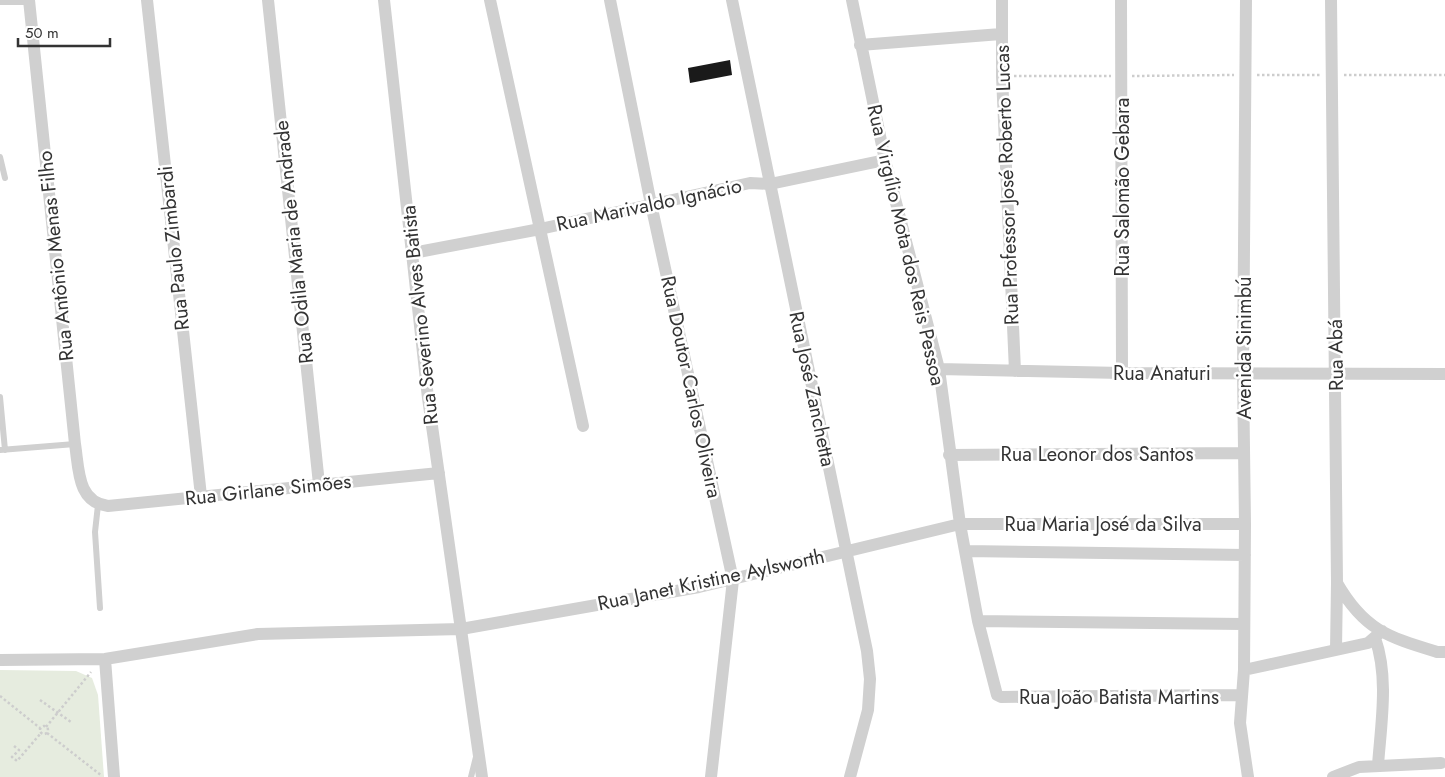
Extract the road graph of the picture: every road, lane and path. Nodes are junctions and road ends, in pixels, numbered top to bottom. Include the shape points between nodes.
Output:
1 (146, 0) edge
2 (268, 0) edge
3 (384, 0) edge
4 (490, 0) edge
5 (610, 0) edge
6 (732, 0) edge
7 (852, 0) edge
8 (1002, 0) edge
9 (1121, 0) edge
10 (1246, 0) edge
11 (1331, 0) edge
12 (29, 1) edge
13 (0, 2) edge
14 (1001, 34) junction
15 (860, 45) junction
16 (1247, 75) junction
17 (1331, 75) junction
18 (1445, 75) edge
19 (1002, 76) junction
20 (1122, 76) junction
21 (0, 157) edge
22 (885, 160) junction
23 (5, 178) dead end
24 (770, 184) junction
25 (651, 204) junction
26 (540, 229) junction
27 (412, 253) junction
28 (939, 370) junction
29 (1015, 371) junction
30 (1122, 373) junction
31 (1243, 373) junction
32 (1445, 374) edge
33 (1337, 375) junction
34 (0, 397) edge
35 (583, 426) dead end
36 (75, 444) junction
37 (2, 450) edge
38 (1244, 453) junction
39 (949, 455) junction
40 (438, 473) junction
41 (319, 484) junction
42 (201, 496) junction
43 (98, 505) junction
44 (960, 524) junction
45 (1246, 524) junction
46 (846, 551) junction
47 (965, 551) junction
48 (1245, 555) junction
49 (733, 580) junction
50 (1337, 583) junction
51 (100, 608) dead end
52 (978, 622) junction
53 (1243, 624) junction
54 (461, 629) junction
55 (1378, 635) junction
56 (1336, 650) junction
57 (1441, 652) edge
58 (105, 659) junction
59 (0, 660) edge
60 (1244, 670) junction
61 (91, 672) dead end
62 (997, 695) joint
63 (0, 696) edge
64 (1241, 696) junction
65 (40, 700) dead end
66 (58, 713) junction
67 (71, 722) dead end
68 (46, 727) junction
69 (40, 728) junction
70 (41, 733) junction
71 (47, 733) junction
72 (14, 746) dead end
73 (478, 748) junction
74 (1441, 763) dead end
75 (1378, 765) junction
76 (103, 777) edge
77 (114, 777) edge
78 (471, 777) edge
79 (482, 777) edge
80 (712, 777) edge
81 (850, 777) edge
82 (1248, 777) edge
83 (1332, 777) edge

1 - 42 street, Rua Paulo Zimbardi
2 - 41 street, Rua Odila Maria de Andrade
3 - 27 street, Rua Severino Alves Batista
4 - 26 street
5 - 25 street, Rua Doutor Carlos Oliveira
6 - 24 street, Rua José Zanchetta
7 - 15 street, Rua Virgílio Mota dos Reis Pessoa
8 - 14 street, Rua Professor José Roberto Lucas
9 - 20 street, Rua Salomão Gebara
10 - 16 street, Avenida Sinimbú
11 - 17 street, Rua Abá
12 - 13 lane
12 - 36 street, Rua Antônio Menas Filho
14 - 15 street
14 - 19 street, Rua Professor José Roberto Lucas
15 - 22 street, Rua Virgílio Mota dos Reis Pessoa
16 - 17 path
16 - 20 path
16 - 31 street, Avenida Sinimbú
17 - 18 path
17 - 33 street, Rua Abá
19 - 20 path
19 - 29 street, Rua Professor José Roberto Lucas
20 - 30 street, Rua Salomão Gebara
21 - 23 lane
22 - 24 street, Rua Marivaldo Ignácio
22 - 28 street, Rua Virgílio Mota dos Reis Pessoa
24 - 25 street, Rua Marivaldo Ignácio via 750,183
24 - 46 street, Rua José Zanchetta
25 - 26 street, Rua Marivaldo Ignácio
25 - 49 street, Rua Doutor Carlos Oliveira
26 - 27 street, Rua Marivaldo Ignácio
26 - 35 street
27 - 40 street, Rua Severino Alves Batista
28 - 29 street, Rua Anaturi
28 - 39 street, Rua Virgílio Mota dos Reis Pessoa
29 - 30 street, Rua Anaturi
30 - 31 street, Rua Anaturi
31 - 33 street, Rua Anaturi
31 - 38 street, Avenida Sinimbú
32 - 33 street, Rua Anaturi
33 - 50 street, Rua Abá
34 - 37 lane
36 - 37 lane
36 - 43 street, Rua Antônio Menas Filho via 83,492
38 - 39 street, Rua Leonor dos Santos
38 - 45 street, Avenida Sinimbú
39 - 44 street, Rua Virgílio Mota dos Reis Pessoa
40 - 41 street, Rua Girlane Simões
40 - 54 street, Rua Severino Alves Batista
41 - 42 street, Rua Girlane Simões
42 - 43 street, Rua Girlane Simões
43 - 51 lane via 95,532
44 - 45 street, Rua Maria José da Silva
44 - 46 street, Rua Janet Kristine Aylsworth
44 - 47 street, Rua Virgílio Mota dos Reis Pessoa
45 - 48 street, Avenida Sinimbú
46 - 49 street, Rua Janet Kristine Aylsworth
46 - 81 street, Rua José Zanchetta via 870,679 868,710
47 - 48 street
47 - 52 street, Rua Virgílio Mota dos Reis Pessoa
48 - 53 street, Avenida Sinimbú
49 - 54 street, Rua Janet Kristine Aylsworth
49 - 80 street, Rua Doutor Carlos Oliveira
50 - 55 street via 1348,602
50 - 56 street, Rua Abá
52 - 53 street
52 - 62 street, Rua Virgílio Mota dos Reis Pessoa
53 - 60 street, Avenida Sinimbú
54 - 58 street, Rua Janet Kristine Aylsworth via 258,634
54 - 73 street, Rua Severino Alves Batista
55 - 56 street via 1368,643
55 - 57 street
55 - 75 street via 1382,672
56 - 60 street
58 - 59 street, Rua Janet Kristine Aylsworth
58 - 77 street
60 - 64 street, Avenida Sinimbú
61 - 66 path
62 - 64 street, Rua João Batista Martins
63 - 69 path
64 - 82 street, Avenida Sinimbú via 1240,723
65 - 66 path
66 - 67 path
66 - 68 path
68 - 69 path
68 - 71 path
69 - 70 path
70 - 71 path
70 - 72 path via 17,761 12,757 19,750
71 - 76 path
73 - 78 lane
73 - 79 street, Rua Severino Alves Batista
74 - 75 street
75 - 83 street via 1359,767

